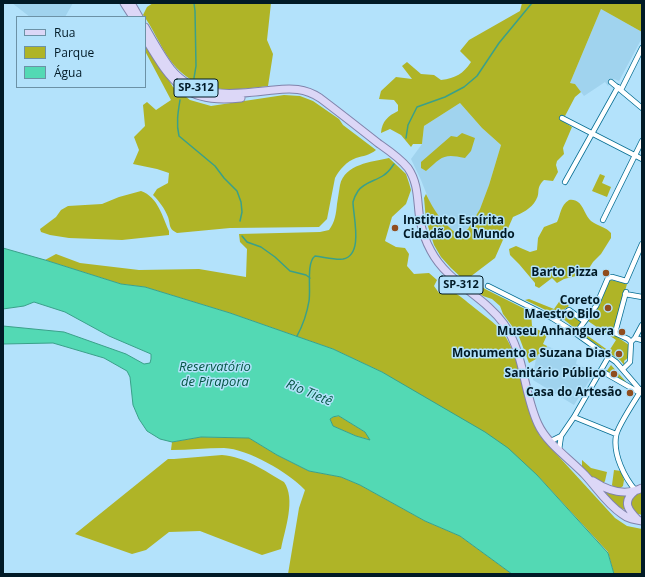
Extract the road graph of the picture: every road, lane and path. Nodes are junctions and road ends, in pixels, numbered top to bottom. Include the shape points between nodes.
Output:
1 (124, 3) edge
2 (131, 3) edge
3 (132, 16) edge
4 (138, 16) edge
5 (146, 29) edge
6 (146, 40) edge
7 (642, 48) edge
8 (611, 82) dead end
9 (619, 89) junction
10 (276, 90) junction
11 (642, 108) edge
12 (562, 118) dead end
13 (592, 134) junction
14 (642, 141) edge
15 (634, 156) junction
16 (642, 159) edge
17 (566, 182) dead end
18 (603, 220) dead end
19 (642, 244) edge
20 (488, 286) dead end
21 (642, 297) edge
22 (556, 320) junction
23 (584, 321) junction
24 (642, 325) edge
25 (576, 333) junction
26 (635, 338) junction
27 (642, 340) edge
28 (630, 342) junction
29 (609, 356) junction
30 (623, 369) junction
31 (605, 373) dead end
32 (641, 391) edge
33 (574, 417) junction
34 (616, 434) junction
35 (562, 436) junction
36 (551, 441) junction
37 (559, 450) junction
38 (585, 475) junction
39 (638, 490) edge
40 (640, 520) edge

1 - 3 main road
2 - 4 main road
5 - 10 main road, SP-312 via 170,67 180,78 193,86 221,94
6 - 10 main road, SP-312 via 170,77 181,88 195,95 221,100
7 - 9 street
8 - 9 street
9 - 11 street
9 - 13 street
10 - 36 main road, SP-312 via 299,89 314,94 394,154 408,169 418,191 420,222 432,252 450,275 491,310 508,330 516,348 537,422
12 - 13 street
13 - 15 street
13 - 17 street
14 - 15 street
15 - 16 street
15 - 18 street
19 - 23 street via 626,281 608,278 596,306
20 - 22 street
21 - 28 street via 625,293 615,333
22 - 23 street via 569,310
22 - 25 street
23 - 25 street
24 - 26 street
25 - 29 street
26 - 27 street
26 - 28 street
28 - 30 street via 630,362
29 - 30 street
29 - 33 street
30 - 32 street
31 - 32 street
32 - 34 street
33 - 34 street
33 - 35 street
34 - 39 street via 619,460 628,480
35 - 36 street
35 - 37 street
36 - 37 main road, SP-312
37 - 38 main road, SP-312
38 - 39 main road, SP-312 via 607,489
38 - 40 main road, SP-312 via 621,514 630,519
39 - 40 main road via 629,497 627,504 630,511

